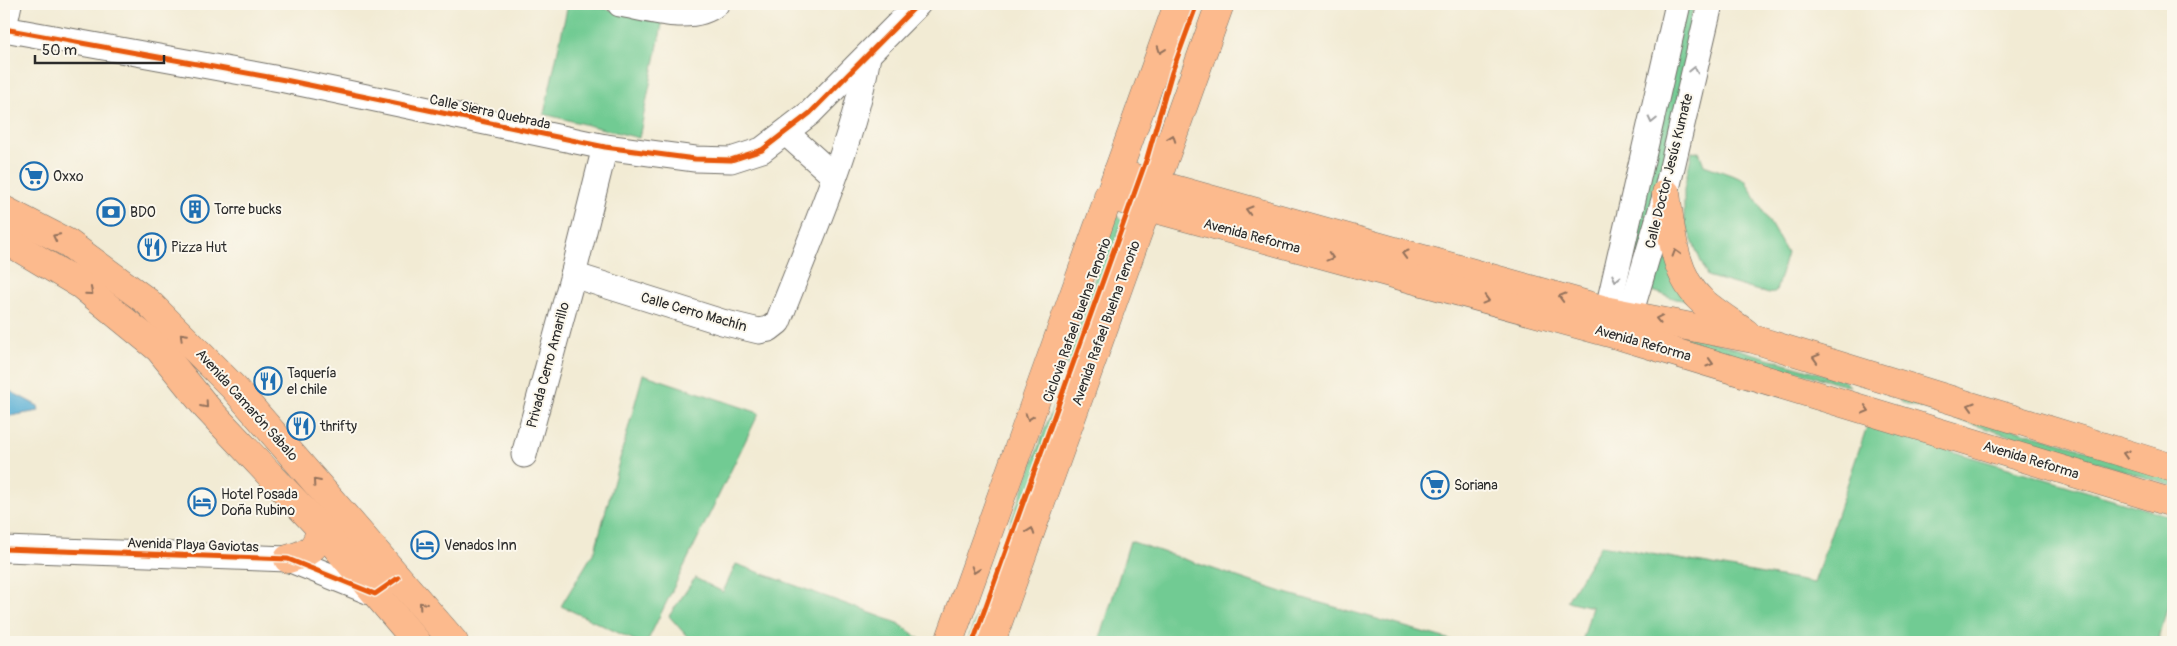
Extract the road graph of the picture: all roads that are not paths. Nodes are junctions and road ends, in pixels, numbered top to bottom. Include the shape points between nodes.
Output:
1 (9, 4) edge
2 (620, 4) edge
3 (716, 4) edge
4 (918, 4) edge
5 (1178, 4) edge
6 (1220, 4) edge
7 (1678, 4) edge
8 (1710, 4) edge
9 (4, 28) edge
10 (868, 56) junction
11 (786, 133) junction
12 (605, 147) junction
13 (834, 176) junction
14 (1113, 185) junction
15 (1666, 193) junction
16 (1152, 196) junction
17 (4, 210) edge
18 (4, 239) edge
19 (573, 275) junction
20 (1616, 324) junction
21 (1753, 339) junction
22 (524, 455) dead end
23 (2173, 468) edge
24 (2173, 503) edge
25 (320, 528) junction
26 (4, 549) edge
27 (288, 559) junction
28 (398, 578) junction
29 (375, 594) junction
30 (417, 642) edge
31 (454, 642) edge
32 (949, 642) edge
33 (991, 642) edge

1 - 9 street
2 - 3 street via 690,14
4 - 10 street, Calle Sierra Quebrada
5 -> 14 main road
16 -> 6 main road, Avenida Rafael Buelna Tenorio
7 -> 20 street, Calle Doctor Jesús Kumate
15 -> 8 street, Calle Doctor Jesús Kumate
9 - 12 street, Calle Sierra Quebrada via 285,80
10 - 11 street, Calle Sierra Quebrada
10 - 13 street, Calle Cerro Machín via 863,85
11 - 12 street, Calle Sierra Quebrada via 762,150 731,160 695,159
11 - 13 street
12 - 19 street, Privada Cerro Amarillo
13 - 19 street, Calle Cerro Machín via 778,322 769,330 759,331 722,322
14 - 16 main road, Avenida Reforma
14 -> 32 main road
15 - 20 street, Calle Doctor Jesús Kumate
21 -> 15 main road via 1701,300 1684,277 1672,240
16 - 20 main road, Avenida Reforma
33 -> 16 main road, Avenida Rafael Buelna Tenorio
28 -> 17 main road, Avenida Camarón Sábalo via 234,388 148,302 68,243
18 -> 25 main road via 81,285 159,349 207,408
19 - 22 street, Privada Cerro Amarillo
21 -> 20 main road, Avenida Reforma
20 -> 24 main road, Avenida Reforma
23 -> 21 main road, Avenida Reforma
25 - 27 main road via 313,547 305,554
25 - 29 main road
26 - 27 street, Avenida Playa Gaviotas
27 - 29 street, Avenida Playa Gaviotas
28 - 29 street
31 -> 28 main road, Avenida Camarón Sábalo
29 - 30 main road

